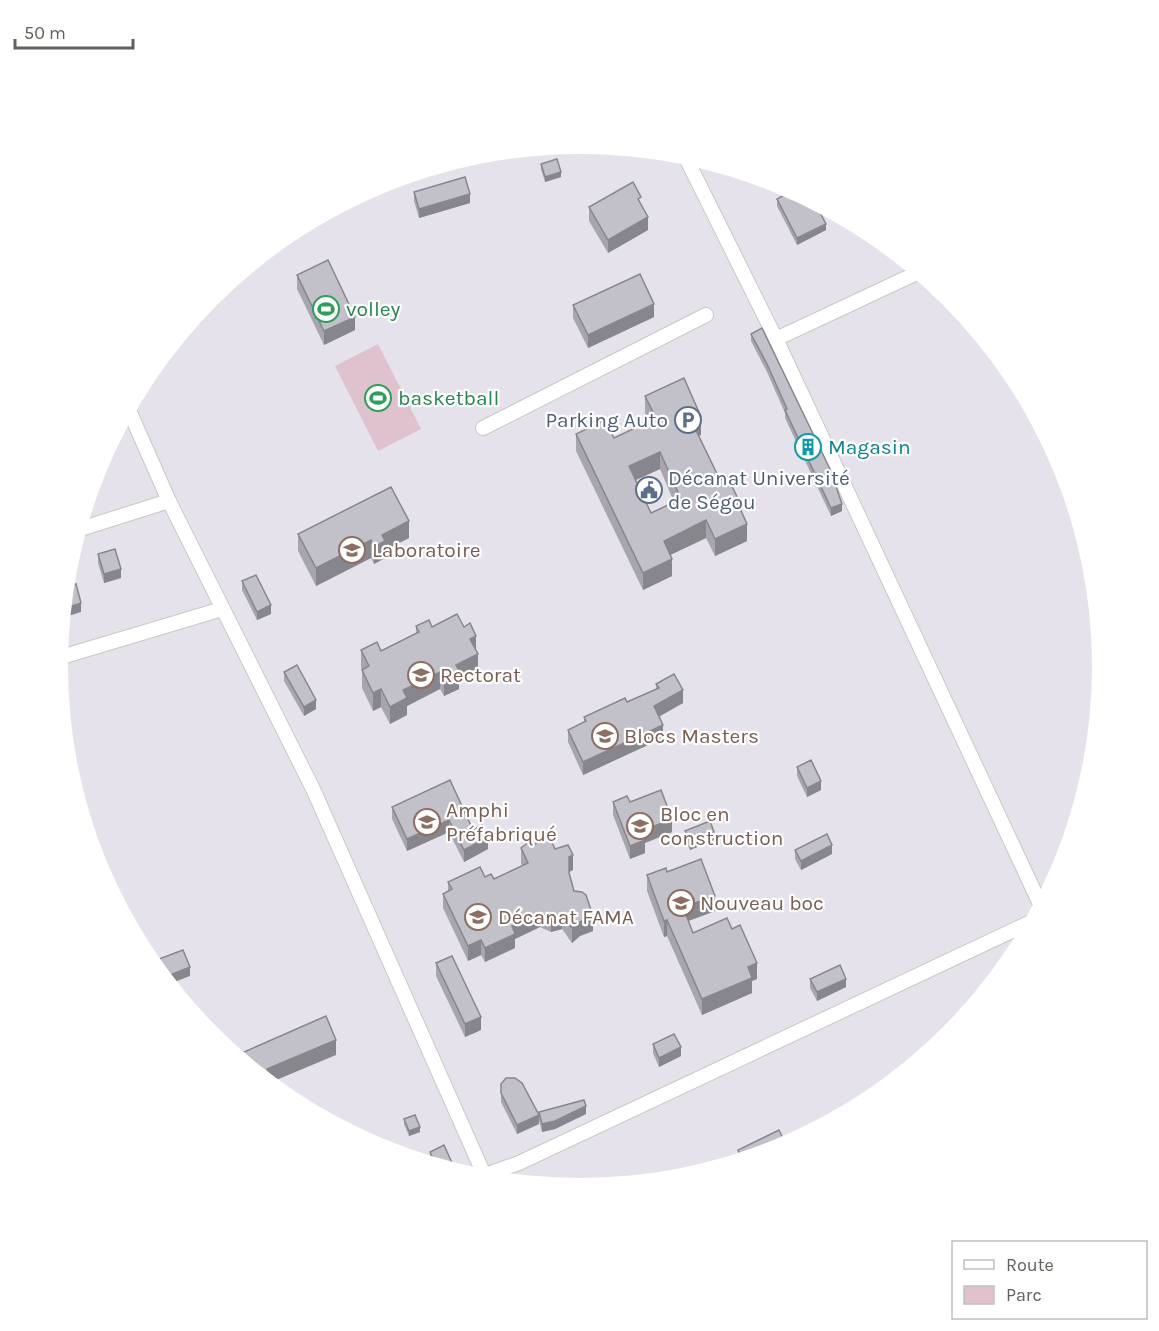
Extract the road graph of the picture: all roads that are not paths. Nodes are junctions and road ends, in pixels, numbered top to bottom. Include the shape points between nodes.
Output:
1 (690, 166) edge
2 (911, 276) edge
3 (706, 315) dead end
4 (776, 339) junction
5 (132, 417) edge
6 (483, 428) dead end
7 (169, 501) junction
8 (87, 527) edge
9 (222, 609) junction
10 (68, 655) edge
11 (1037, 897) edge
12 (1020, 927) edge
13 (478, 1167) edge
14 (498, 1171) edge

1 - 4 street
2 - 4 street
3 - 6 street
4 - 11 street
5 - 7 street
7 - 8 street
7 - 9 street
9 - 10 street
9 - 13 street via 313,789
12 - 14 street

